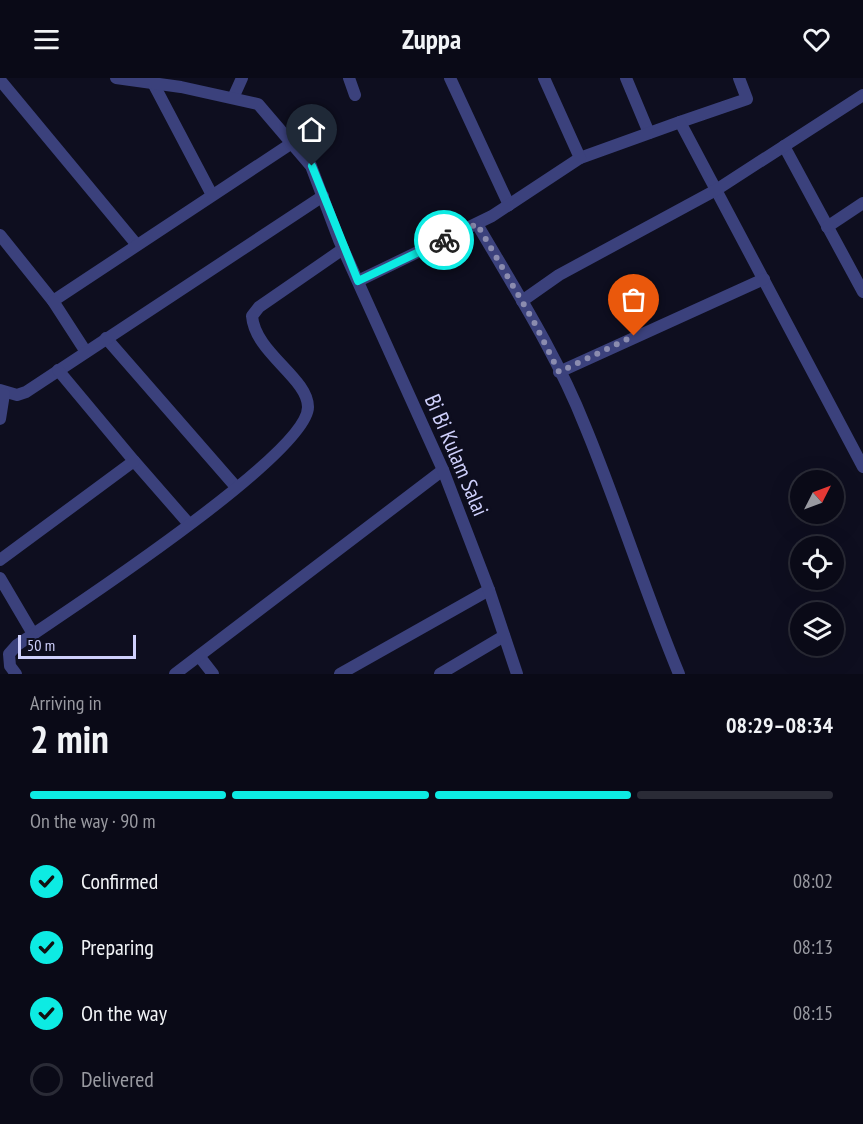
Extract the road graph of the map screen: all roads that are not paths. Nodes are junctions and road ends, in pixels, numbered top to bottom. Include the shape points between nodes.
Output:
1 (116, 78) edge
2 (242, 78) edge
3 (349, 78) edge
4 (450, 78) edge
5 (544, 78) edge
6 (626, 78) edge
7 (739, 78) edge
8 (0, 80) edge
9 (153, 83) junction
10 (355, 95) dead end
11 (863, 95) edge
12 (233, 98) junction
13 (680, 123) junction
14 (649, 133) junction
15 (292, 143) junction
16 (784, 146) junction
17 (580, 158) junction
18 (716, 190) junction
19 (212, 195) junction
20 (323, 196) junction
21 (863, 203) edge
22 (509, 205) junction
23 (477, 224) junction
24 (826, 227) junction
25 (0, 235) edge
26 (137, 245) junction
27 (343, 249) junction
28 (764, 279) junction
29 (358, 281) junction
30 (863, 292) edge
31 (53, 300) junction
32 (522, 301) junction
33 (106, 338) junction
34 (86, 352) junction
35 (58, 370) junction
36 (559, 372) junction
37 (2, 392) edge
38 (0, 419) edge
39 (134, 461) junction
40 (863, 467) edge
41 (443, 470) junction
42 (236, 487) junction
43 (189, 524) junction
44 (0, 560) edge
45 (0, 578) edge
46 (489, 590) junction
47 (33, 634) junction
48 (504, 636) junction
49 (199, 656) junction
50 (360, 669) edge
51 (16, 674) edge
52 (175, 674) edge
53 (213, 674) edge
54 (340, 674) edge
55 (440, 674) edge
56 (517, 674) edge
57 (679, 674) edge

1 - 9 street, Bi Bi Kulam Salai
2 - 12 street
3 - 10 street
4 - 22 street
5 - 17 street
6 - 14 street
7 - 13 street via 747,99
8 - 26 street
9 - 12 street, Bi Bi Kulam Salai
9 - 19 street
11 - 16 street
12 - 15 street, Bi Bi Kulam Salai via 258,104
13 - 14 street
13 - 18 street
14 - 17 street
15 - 19 street
15 - 20 street, Bi Bi Kulam Salai via 312,166
16 - 18 street
16 - 24 street
17 - 22 street
18 - 28 street
18 - 32 street via 559,275
19 - 26 street
20 - 27 street, Bi Bi Kulam Salai
20 - 33 street
21 - 24 street
22 - 23 street
23 - 29 street
23 - 32 street
24 - 30 street
25 - 31 street
26 - 31 street
27 - 29 street, Bi Bi Kulam Salai
27 - 42 street via 259,307 252,316 260,340 303,392 308,415 266,464
28 - 36 street
28 - 40 street
29 - 41 street, Bi Bi Kulam Salai
31 - 34 street
32 - 36 street
33 - 34 street
33 - 42 street
34 - 35 street
35 - 37 street via 26,392
35 - 39 street
36 - 57 street via 585,424
37 - 38 street
39 - 43 street
39 - 44 street
41 - 46 street, Bi Bi Kulam Salai
41 - 49 street
42 - 43 street
43 - 47 street
45 - 47 street
46 - 48 street, Bi Bi Kulam Salai
46 - 50 street
47 - 51 street via 9,654 10,666
48 - 55 street
48 - 56 street, Bi Bi Kulam Salai
49 - 52 street
49 - 53 street
50 - 54 street

